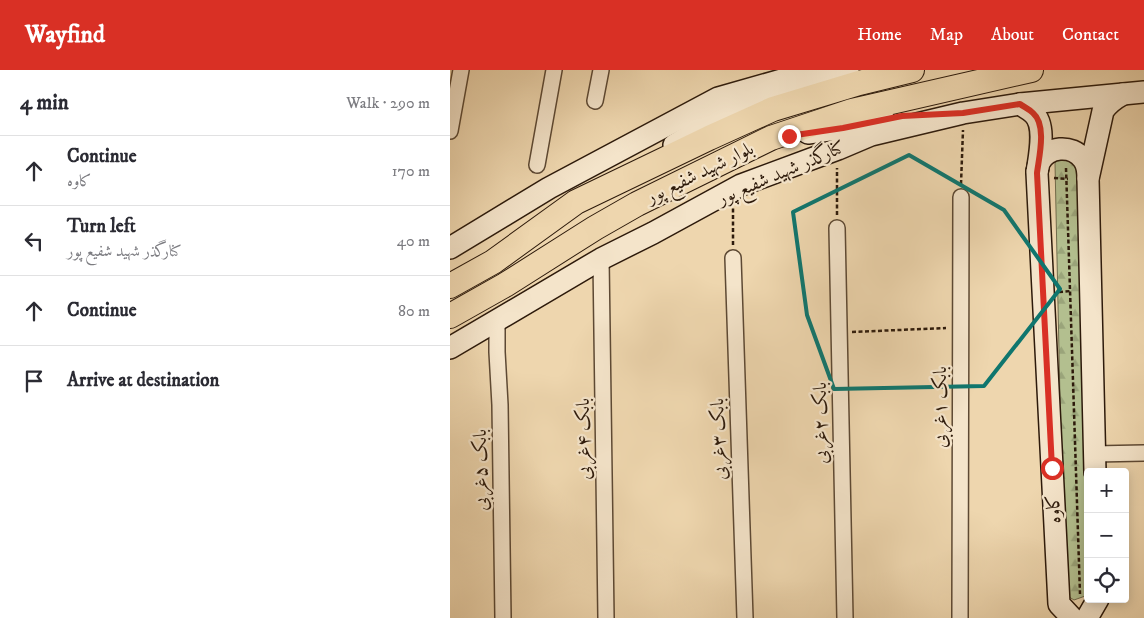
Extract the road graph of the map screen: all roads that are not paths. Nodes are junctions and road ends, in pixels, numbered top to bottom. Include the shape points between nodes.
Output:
1 (461, 70) edge
2 (554, 70) edge
3 (601, 70) edge
4 (817, 70) edge
5 (848, 70) edge
6 (912, 70) edge
7 (1031, 70) edge
8 (1144, 92) edge
9 (1123, 94) junction
10 (595, 101) dead end
11 (1020, 104) junction
12 (963, 113) junction
13 (450, 131) edge
14 (771, 138) junction
15 (537, 166) dead end
16 (1037, 176) junction
17 (1088, 179) junction
18 (615, 183) junction
19 (960, 197) road end
20 (837, 228) road end
21 (450, 248) edge
22 (732, 258) road end
23 (601, 259) junction
24 (450, 286) edge
25 (450, 316) edge
26 (497, 321) junction
27 (450, 348) edge
28 (1144, 453) edge
29 (1094, 463) edge
30 (503, 618) edge
31 (606, 618) edge
32 (745, 618) edge
33 (845, 618) edge
34 (960, 618) edge
35 (1072, 618) edge

1 - 13 street
2 - 15 street
3 - 10 street
4 - 21 main road via 718,98 549,188
5 - 18 main road via 830,80 726,114
6 - 18 main road, بلوار شهید شفیع پور via 773,108
7 - 14 main road, بلوار شهید شفیع پور via 852,111
8 - 9 main road, کنارگذر شهید شفیع پور
9 - 11 main road, کنارگذر شهید شفیع پور
9 - 17 main road via 1111,100 1103,111
11 - 12 main road, کنارگذر شهید شفیع پور
11 - 16 main road, کاوه via 1034,113 1039,122
12 - 14 main road via 902,116
12 - 23 main road, کنارگذر شهید شفیع پور via 871,135 749,182
14 - 25 main road, بلوار شهید شفیع پور via 637,204
16 - 17 main road via 1039,163 1046,155 1066,149 1083,159 1088,168
16 - 35 main road, کاوه via 1059,604
17 - 29 main road via 1080,290
18 - 24 main road, بلوار شهید شفیع پور via 576,202 493,262
19 - 34 street, بابک ۱غربی
20 - 33 street, بابک ۲غربی
22 - 32 street, بابک ۳غربی
23 - 26 main road, کنارگذر شهید شفیع پور
23 - 31 street, بابک ۴غربی
26 - 27 main road, کنارگذر شهید شفیع پور
26 - 30 street, بابک ۵غربی
28 - 29 street

